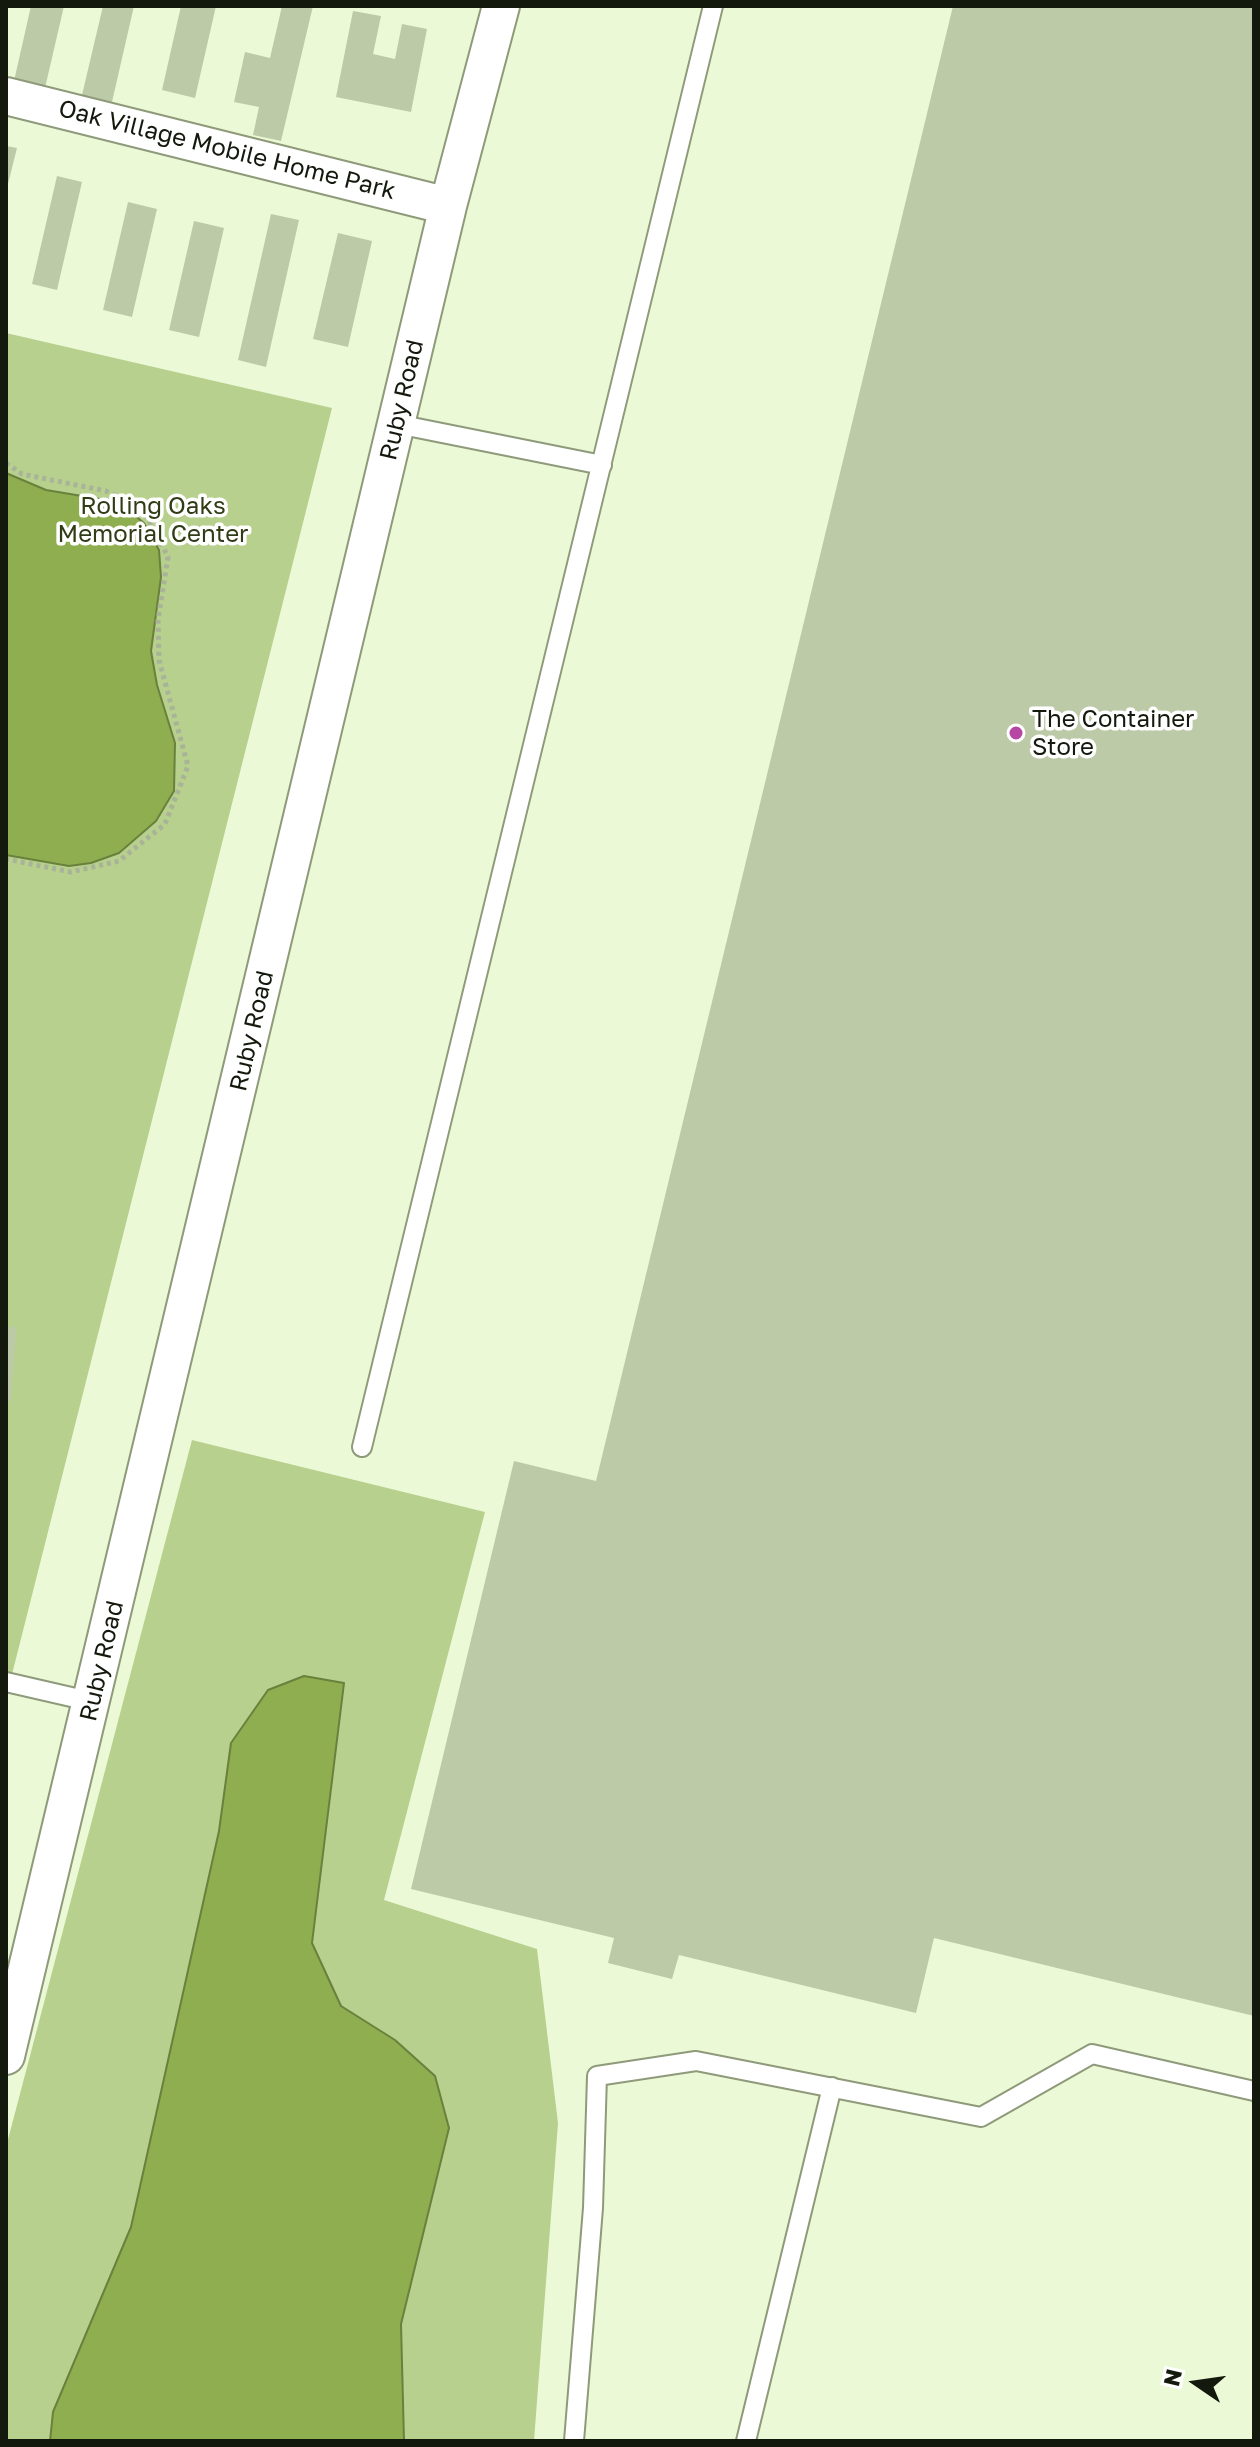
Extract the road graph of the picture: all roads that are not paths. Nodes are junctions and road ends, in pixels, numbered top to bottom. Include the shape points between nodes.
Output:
1 (501, 6) edge
2 (713, 6) edge
3 (6, 96) edge
4 (448, 206) junction
5 (397, 424) junction
6 (602, 465) junction
7 (362, 1447) dead end
8 (6, 1682) edge
9 (93, 1702) junction
10 (6, 2056) edge
11 (832, 2087) junction
12 (1254, 2091) edge
13 (574, 2441) edge
14 (746, 2441) edge

1 - 4 street, Ruby Road
2 - 6 lane
3 - 4 street, Oak Village Mobile Home Park
4 - 5 street, Ruby Road
5 - 6 lane
5 - 9 street, Ruby Road
6 - 7 lane
8 - 9 lane
9 - 10 street, Ruby Road
11 - 12 lane via 981,2117 1092,2054
11 - 13 lane via 696,2061 597,2076 593,2208
11 - 14 lane

